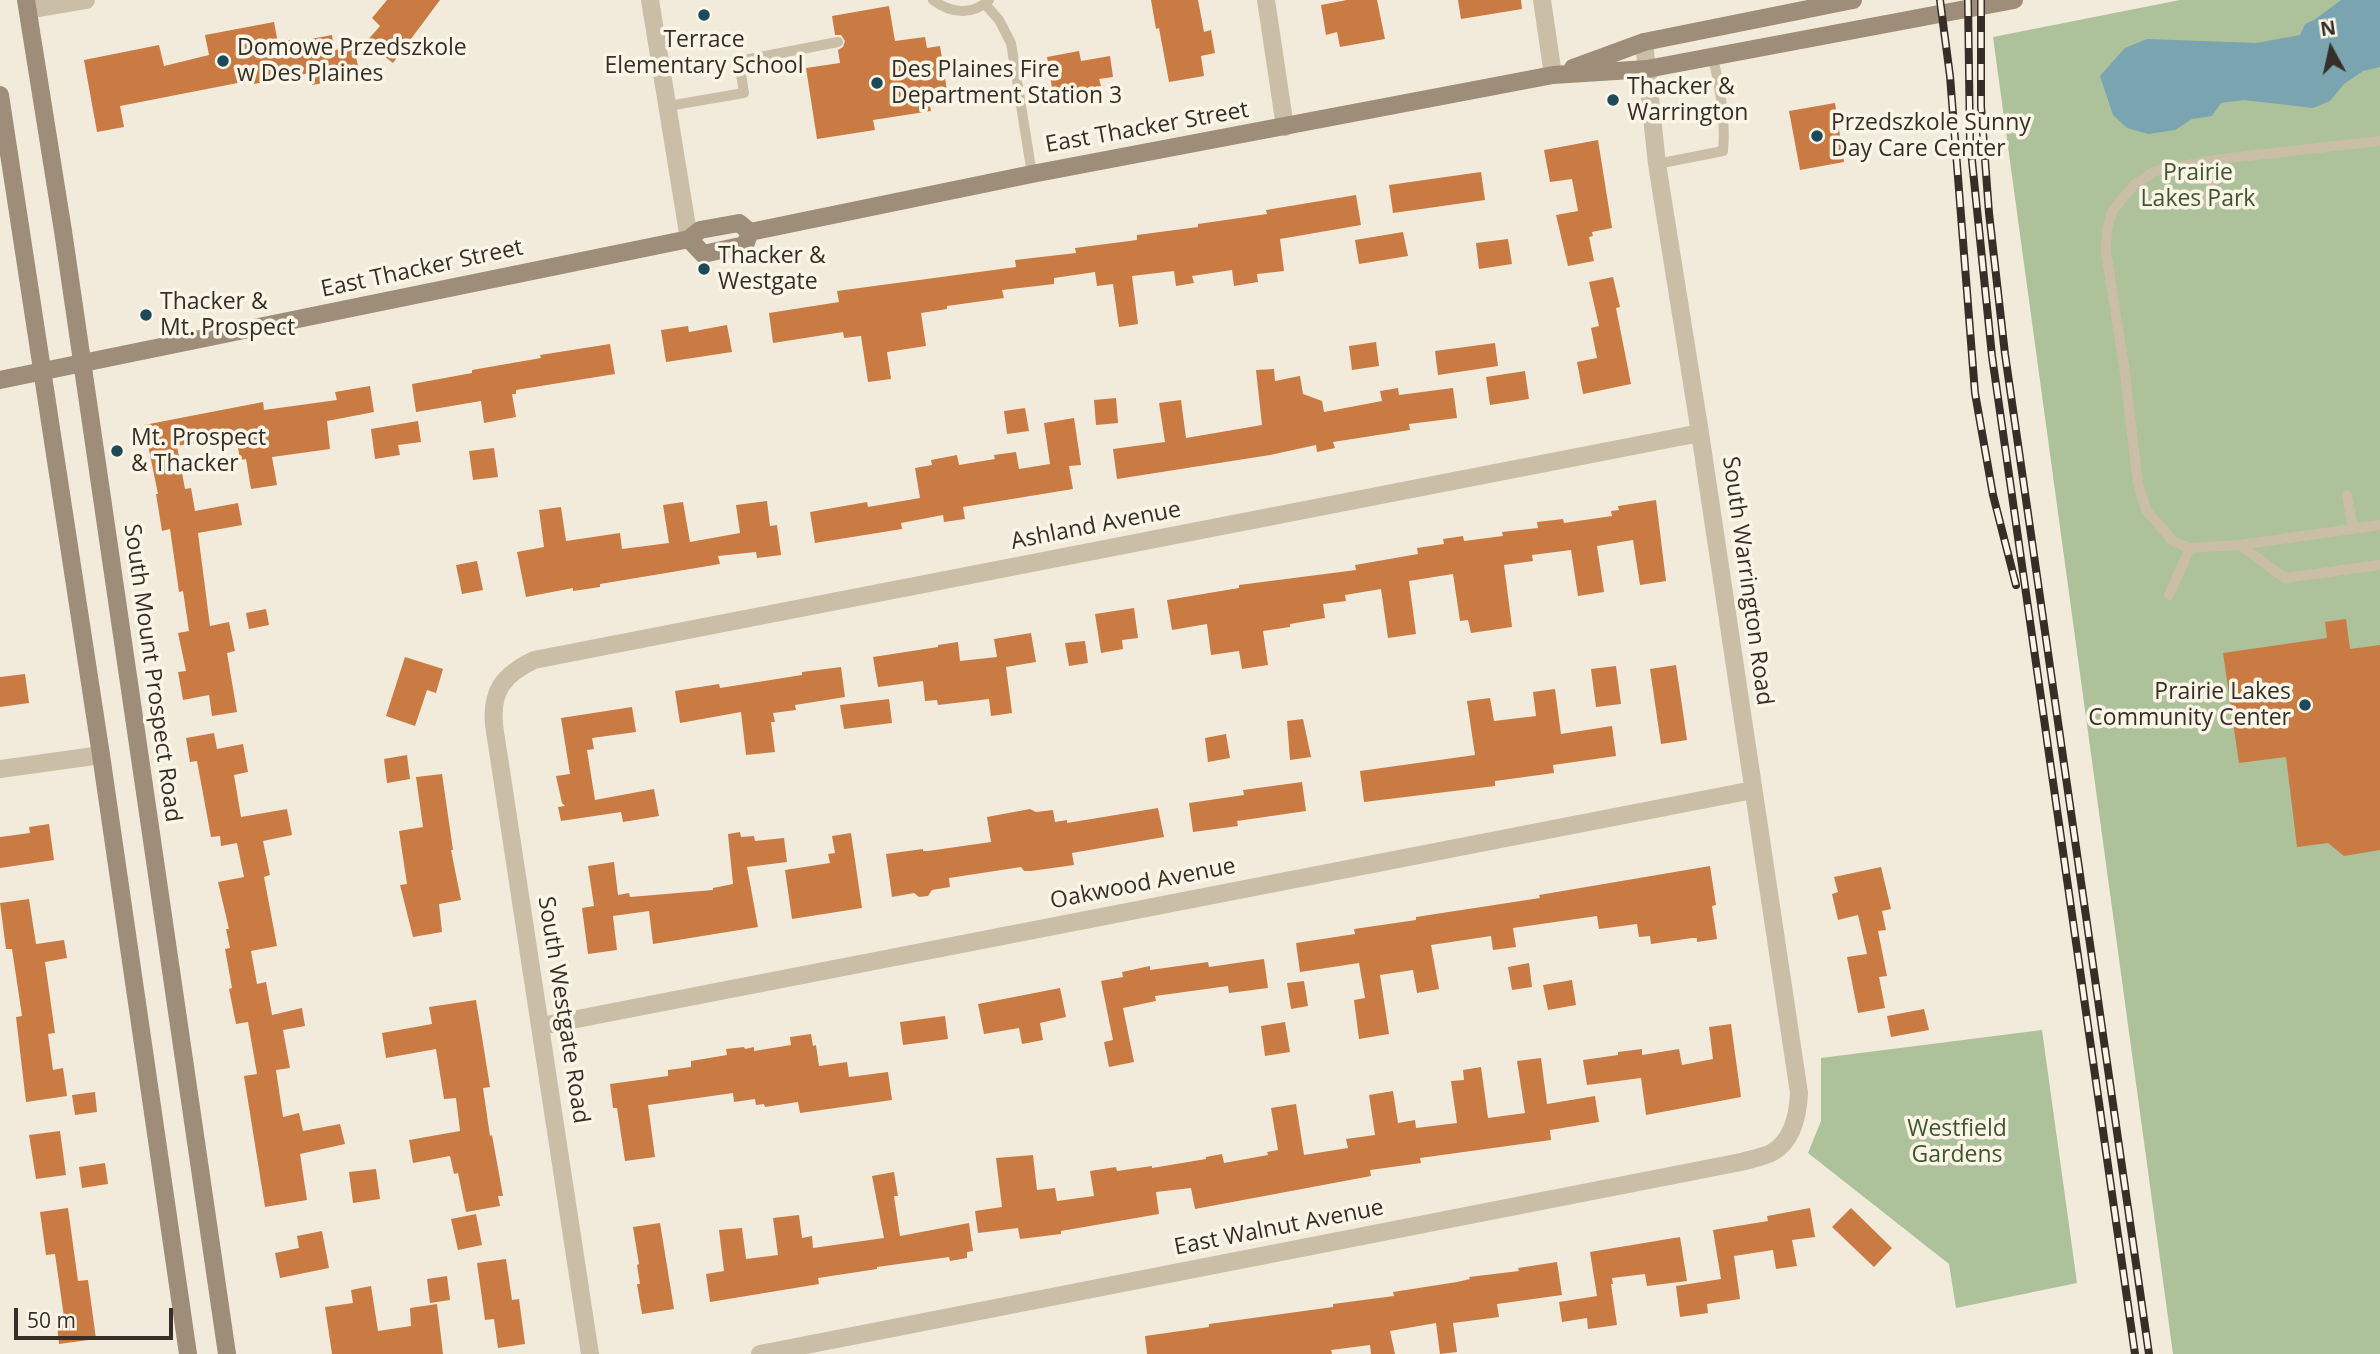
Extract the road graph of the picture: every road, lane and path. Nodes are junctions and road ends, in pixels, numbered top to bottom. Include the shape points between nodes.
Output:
1 (86, 0) edge
2 (650, 0) edge
3 (933, 0) edge
4 (1266, 0) edge
5 (1542, 0) edge
6 (1853, 0) edge
7 (2014, 0) edge
8 (987, 2) edge
9 (27, 5) edge
10 (1644, 42) junction
11 (838, 43) dead end
12 (1713, 57) junction
13 (1647, 69) junction
14 (1553, 75) junction
15 (0, 95) edge
16 (668, 106) junction
17 (1285, 127) junction
18 (2380, 141) edge
19 (2221, 159) junction
20 (1657, 164) junction
21 (1032, 174) junction
22 (2205, 202) dead end
23 (689, 239) junction
24 (81, 363) junction
25 (42, 372) junction
26 (0, 380) edge
27 (1700, 433) junction
28 (2347, 495) dead end
29 (2380, 525) edge
30 (2353, 529) junction
31 (2240, 545) junction
32 (2190, 548) junction
33 (2380, 565) edge
34 (2169, 595) dead end
35 (507, 677) joint
36 (101, 755) junction
37 (0, 769) edge
38 (1753, 790) junction
39 (541, 1026) junction
40 (1793, 1126) joint
41 (188, 1354) edge
42 (227, 1354) edge
43 (590, 1354) edge
44 (760, 1354) edge

1 - 9 street
2 - 16 street
3 - 8 lane via 958,12
4 - 17 street
5 - 14 street
6 - 10 main road, East Thacker Street
7 - 12 main road, East Thacker Street
8 - 21 lane via 1011,43
9 - 24 main road, South Mount Prospect Road
10 - 13 street, South Warrington Road
10 - 14 main road, East Thacker Street
11 - 16 lane via 739,61 744,93
12 - 13 main road, East Thacker Street
12 - 20 lane via 1723,103 1723,151
13 - 14 main road, East Thacker Street
13 - 20 street, South Warrington Road
14 - 17 main road, East Thacker Street
15 - 25 main road
16 - 23 street
17 - 21 main road, East Thacker Street
18 - 19 lane
19 - 22 lane
19 - 32 lane via 2155,171 2134,185 2112,211 2107,229 2106,252 2138,482 2146,510 2173,541
20 - 27 street, South Warrington Road
21 - 23 main road, East Thacker Street via 750,232 739,223 700,230
23 - 24 main road, East Thacker Street
24 - 25 main road, East Thacker Street
24 - 42 main road, South Mount Prospect Road
25 - 26 main road, East Thacker Street
25 - 36 main road
27 - 35 street, Ashland Avenue via 534,660
27 - 38 street, South Warrington Road
28 - 30 lane
29 - 30 lane
30 - 31 lane
31 - 32 lane
31 - 33 lane via 2285,578
32 - 34 lane
35 - 39 street, South Westgate Road via 495,699 494,725
36 - 37 street
36 - 41 main road
38 - 39 street, Oakwood Avenue
38 - 40 street, South Warrington Road via 1800,1093
39 - 43 street, South Westgate Road
40 - 44 street, East Walnut Avenue via 1772,1153 1741,1162

